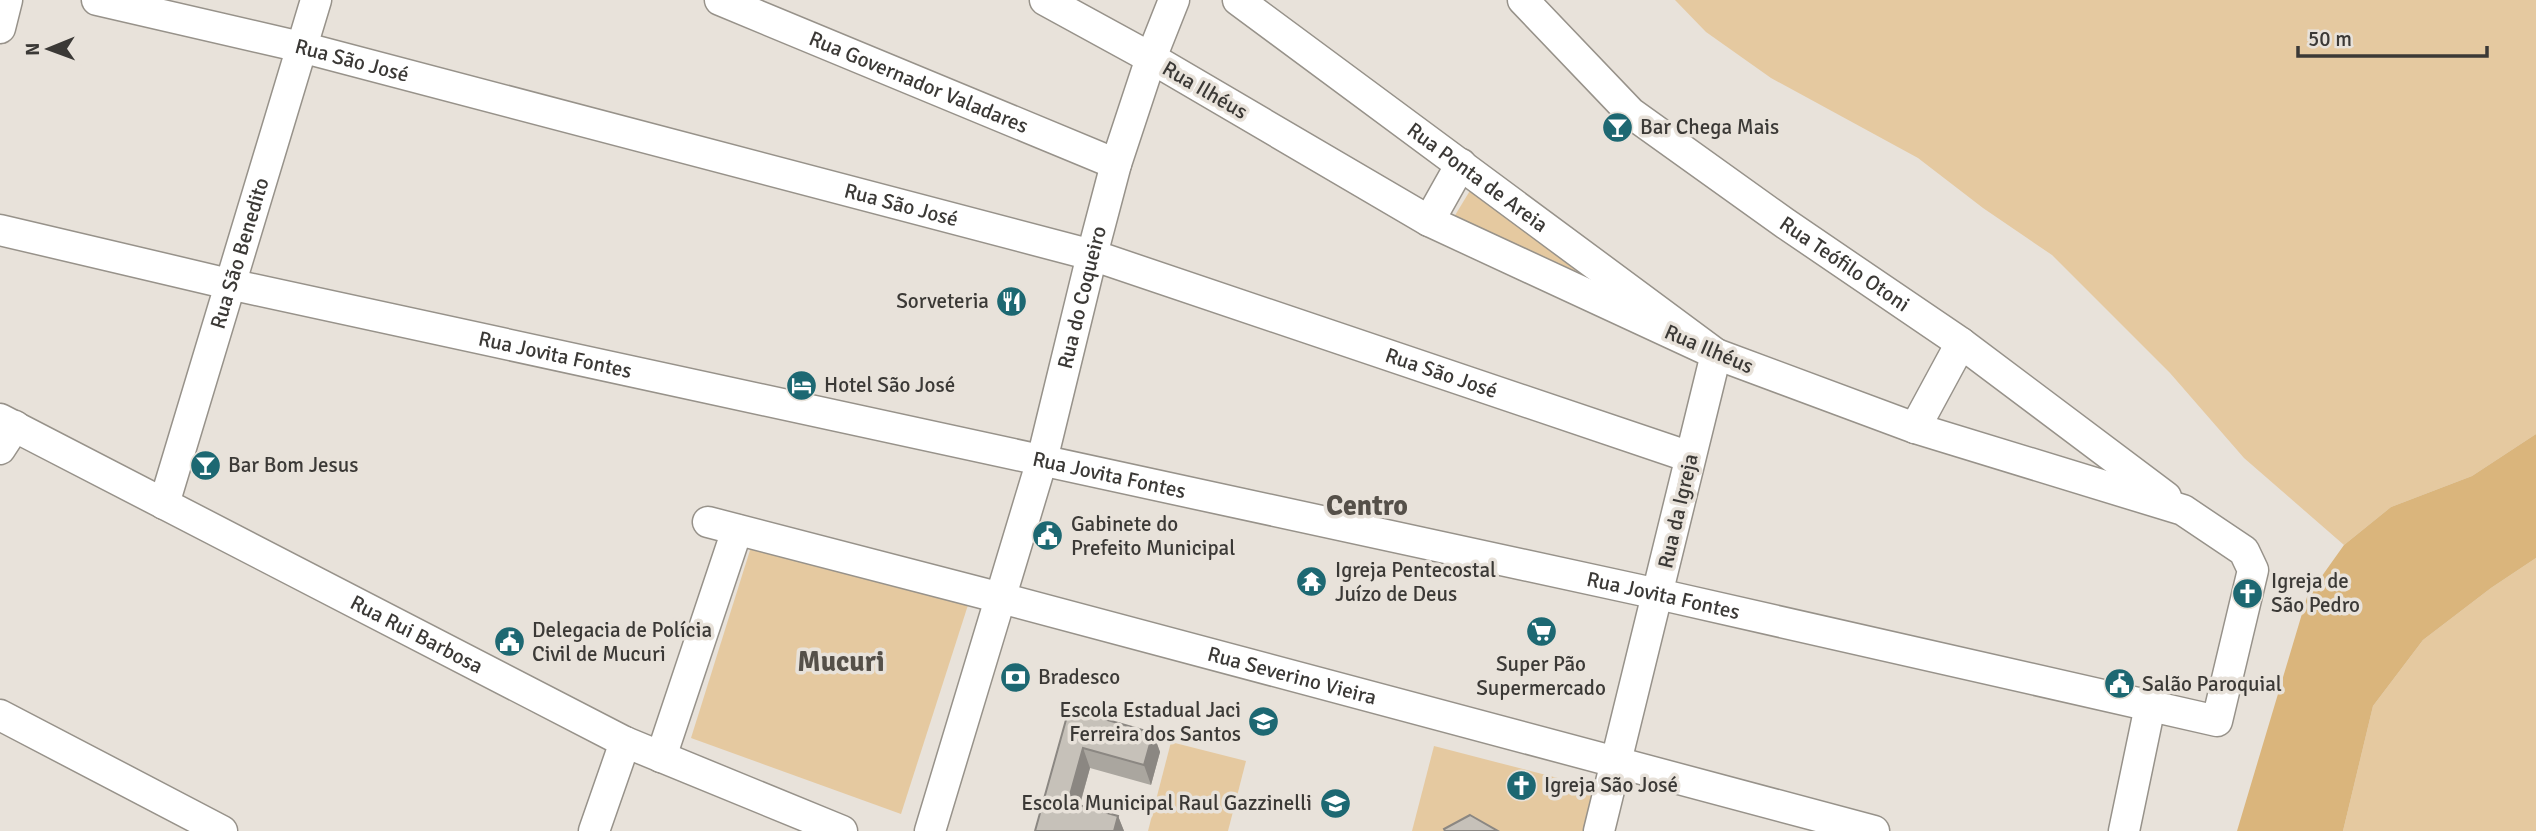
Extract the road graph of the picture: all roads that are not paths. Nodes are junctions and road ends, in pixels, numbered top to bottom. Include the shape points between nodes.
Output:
1 (7, 0) edge
2 (97, 0) edge
3 (316, 0) edge
4 (720, 0) edge
5 (1045, 0) edge
6 (1174, 0) edge
7 (1238, 0) edge
8 (1523, 0) edge
9 (0, 27) edge
10 (301, 47) junction
11 (1151, 58) junction
12 (1116, 164) junction
13 (1461, 164) junction
14 (1429, 221) junction
15 (0, 230) edge
16 (1092, 255) junction
17 (229, 284) junction
18 (1961, 343) junction
19 (1716, 354) junction
20 (1914, 428) junction
21 (5, 431) edge
22 (1690, 457) junction
23 (1042, 460) junction
24 (164, 504) junction
25 (2183, 510) junction
26 (708, 522) dead end
27 (737, 530) junction
28 (1658, 594) junction
29 (1001, 598) junction
30 (2150, 706) junction
31 (0, 715) edge
32 (2217, 721) joint
33 (625, 742) junction
34 (661, 757) junction
35 (1618, 762) junction
36 (216, 830) edge
37 (594, 831) edge
38 (842, 831) edge
39 (930, 831) edge
40 (1600, 831) edge
41 (1874, 831) edge
42 (2124, 831) edge

1 - 9 street
2 - 10 street, Rua São José
3 - 10 street, Rua São Benedito
4 - 12 street, Rua Governador Valadares
5 - 11 street, Rua Ilhéus
6 - 11 street, Rua do Coqueiro
7 - 13 street, Rua Ponta de Areia
8 - 18 street, Rua Teófilo Otoni via 1631,113
10 - 16 street, Rua São José
10 - 17 street, Rua São Benedito
11 - 12 street, Rua do Coqueiro
11 - 14 street, Rua Ilhéus
12 - 16 street, Rua do Coqueiro
13 - 14 street
13 - 19 street, Rua Ponta de Areia
14 - 19 street, Rua Ilhéus
15 - 17 street, Rua Jovita Fontes
16 - 22 street, Rua São José
16 - 23 street, Rua do Coqueiro
17 - 23 street, Rua Jovita Fontes
17 - 24 street, Rua São Benedito
18 - 20 street
18 - 25 street, Rua Teófilo Otoni
19 - 20 street, Rua Ilhéus
19 - 22 street, Rua da Igreja
20 - 25 street, Rua Ilhéus
21 - 24 street, Rua Rui Barbosa
22 - 28 street, Rua da Igreja
23 - 28 street, Rua Jovita Fontes
23 - 29 street, Rua do Coqueiro
24 - 33 street, Rua Rui Barbosa
25 - 32 street, Rua Ilhéus via 2244,551 2253,570
26 - 27 street, Rua Severino Vieira
27 - 29 street, Rua Severino Vieira
27 - 34 street
28 - 30 street, Rua Jovita Fontes
28 - 35 street, Rua da Igreja
29 - 35 street, Rua Severino Vieira
29 - 39 street, Rua do Coqueiro
30 - 32 street, Rua Jovita Fontes
30 - 42 street
31 - 36 street
33 - 34 street, Rua Rui Barbosa
33 - 37 street
34 - 38 street, Rua Rui Barbosa
35 - 40 street, Rua da Igreja
35 - 41 street, Rua Severino Vieira

